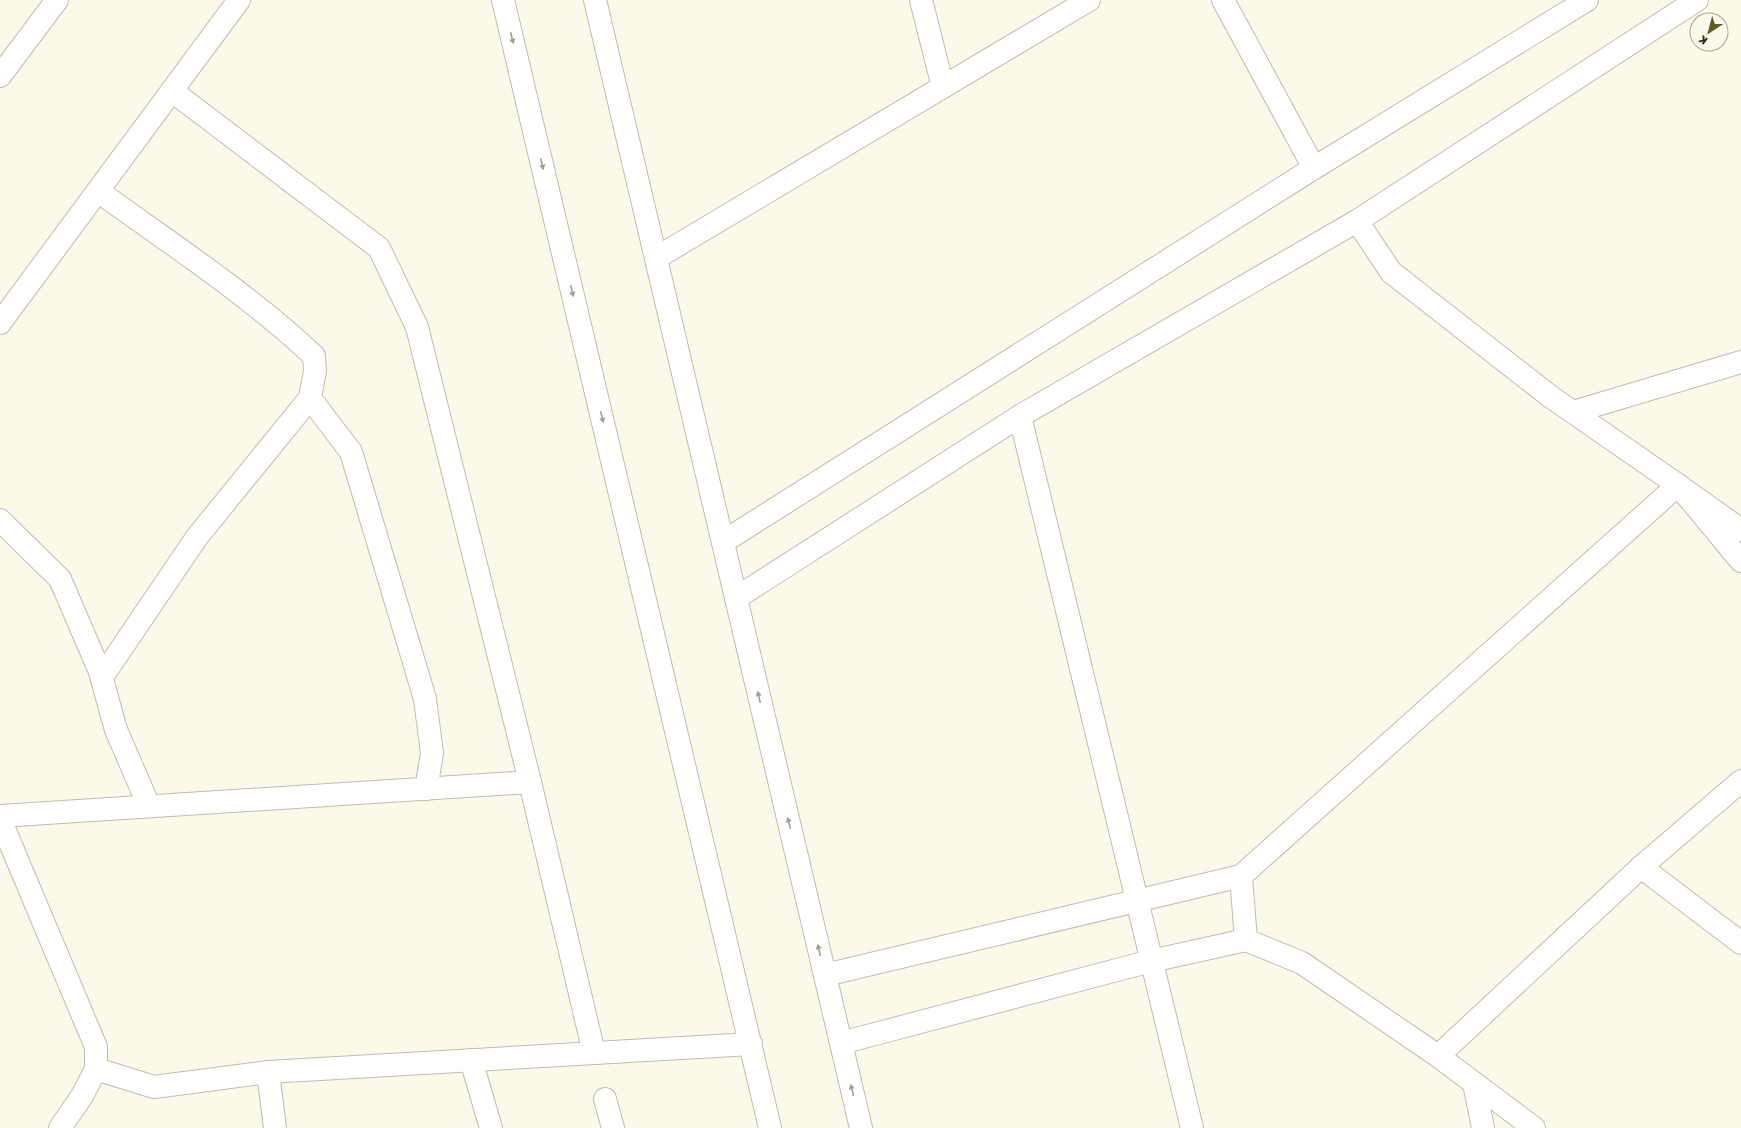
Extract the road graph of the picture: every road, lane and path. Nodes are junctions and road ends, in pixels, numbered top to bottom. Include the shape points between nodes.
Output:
1 (57, 0) edge
2 (239, 0) edge
3 (503, 0) edge
4 (595, 0) edge
5 (921, 0) edge
6 (1089, 0) edge
7 (1223, 0) edge
8 (1587, 0) edge
9 (1696, 0) edge
10 (0, 76) edge
11 (943, 87) junction
12 (172, 91) junction
13 (1314, 168) junction
14 (98, 191) junction
15 (1357, 221) junction
16 (656, 258) junction
17 (0, 323) edge
18 (1741, 362) edge
19 (310, 398) junction
20 (1573, 412) junction
21 (1020, 416) junction
22 (1678, 485) junction
23 (0, 520) edge
24 (1741, 530) edge
25 (723, 542) junction
26 (1741, 561) edge
27 (736, 598) junction
28 (102, 677) junction
29 (530, 782) junction
30 (1741, 782) edge
31 (426, 789) junction
32 (149, 806) junction
33 (0, 816) edge
34 (0, 819) edge
35 (1641, 866) junction
36 (1241, 876) junction
37 (1137, 900) junction
38 (1246, 940) junction
39 (1741, 943) edge
40 (1151, 961) junction
41 (825, 975) junction
42 (841, 1043) junction
43 (751, 1044) junction
44 (594, 1053) junction
45 (1438, 1056) junction
46 (471, 1060) junction
47 (96, 1069) junction
48 (268, 1072) junction
49 (1474, 1082) junction
50 (605, 1099) dead end
51 (60, 1128) edge
52 (275, 1128) edge
53 (491, 1128) edge
54 (613, 1128) edge
55 (770, 1128) edge
56 (861, 1128) edge
57 (1192, 1128) edge
58 (1483, 1128) edge
59 (1534, 1128) edge

1 - 10 street
2 - 12 street
3 -> 43 street
4 - 16 street
5 - 11 street
6 - 11 street
7 - 13 street
8 - 13 street
9 - 15 street
11 - 16 street
12 - 14 street
12 - 29 street via 379,248 418,327
13 - 25 street
14 - 17 street
14 - 19 street via 270,317 314,356
15 - 20 street via 1391,272
15 - 21 street
16 - 25 street
18 - 20 street
19 - 28 street via 197,537
19 - 31 street via 351,452 425,699 432,753
20 - 22 street
21 - 27 street
21 - 37 street
22 - 24 street
22 - 26 street
22 - 36 street
23 - 28 street via 60,579
25 - 27 street
41 -> 27 street
28 - 32 street via 116,730
29 - 31 street
29 - 44 street
30 - 35 street
31 - 32 street
32 - 33 street
34 - 47 street via 96,1047
35 - 39 street
35 - 45 street
36 - 37 street
36 - 38 street
37 - 40 street
37 - 41 street
38 - 40 street
38 - 45 street via 1302,963
40 - 42 street
40 - 57 street
41 - 42 street
56 -> 42 street
43 - 44 street
43 - 55 street
44 - 46 street
45 - 49 street
46 - 48 street
46 - 53 street
47 - 48 street via 154,1087
47 - 51 street via 82,1096
48 - 52 street
49 - 58 street
49 - 59 street
50 - 54 street

